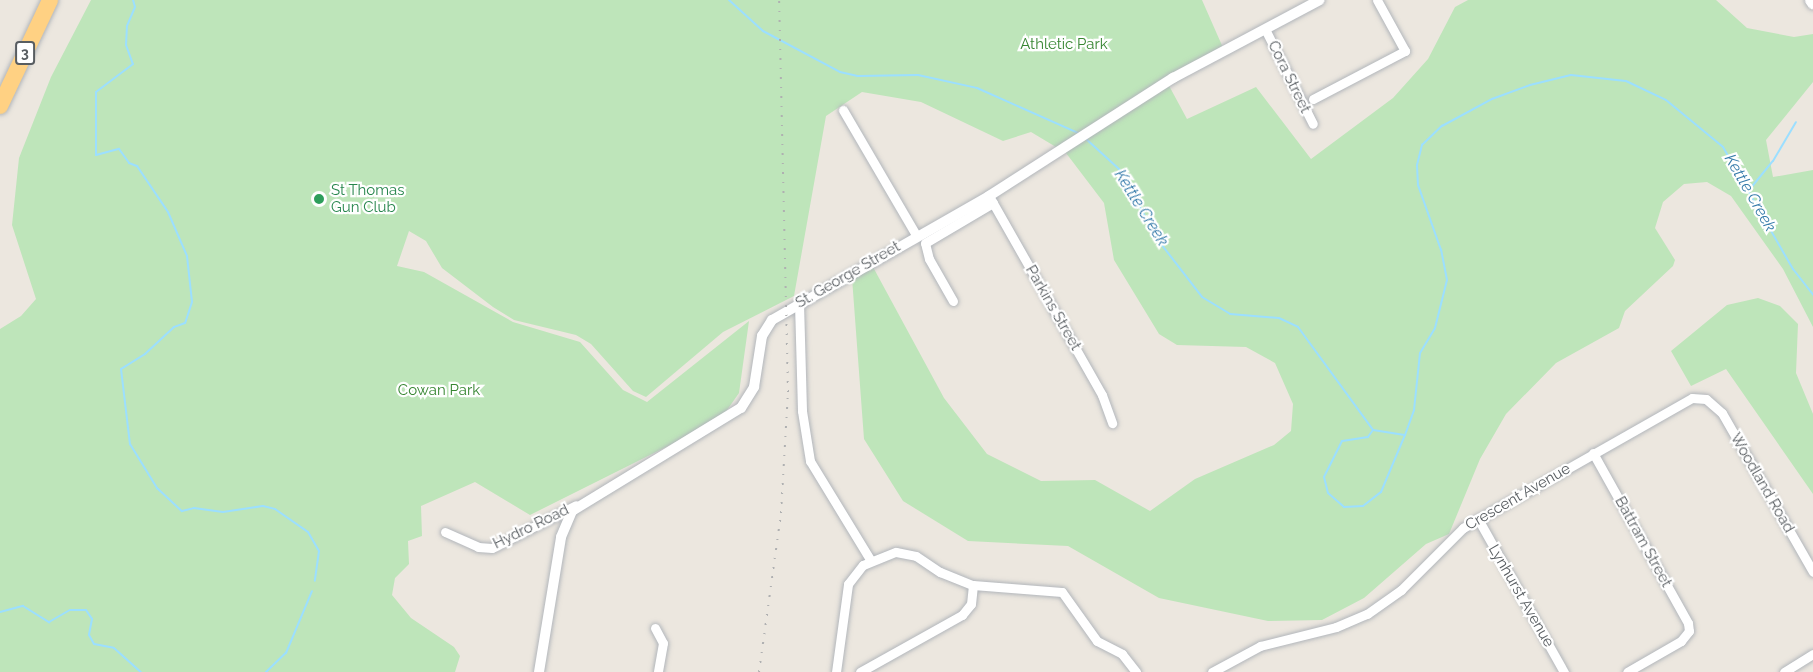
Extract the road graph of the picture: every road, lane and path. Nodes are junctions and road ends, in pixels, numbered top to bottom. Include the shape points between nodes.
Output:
1 (50, 0) edge
2 (1320, 0) edge
3 (1377, 0) edge
4 (1265, 29) junction
5 (1313, 99) dead end
6 (0, 106) edge
7 (843, 110) dead end
8 (1312, 124) dead end
9 (991, 199) junction
10 (916, 236) junction
11 (953, 301) dead end
12 (799, 303) junction
13 (1706, 399) joint
14 (1112, 423) dead end
15 (1593, 453) junction
16 (583, 501) junction
17 (1478, 519) junction
18 (444, 532) dead end
19 (871, 561) junction
20 (1813, 572) edge
21 (973, 585) junction
22 (655, 628) dead end
23 (1813, 654) edge
24 (539, 672) edge
25 (658, 672) edge
26 (836, 672) edge
27 (860, 672) edge
28 (1136, 672) edge
29 (1212, 672) edge
30 (1564, 672) edge
31 (1627, 672) edge
32 (1784, 672) edge

1 - 6 highway, 3
2 - 4 street, St. George Street
3 - 5 street via 1405,51
4 - 8 street, Cora Street
4 - 9 street, St. George Street via 1173,78
7 - 10 street
9 - 10 street, St. George Street
9 - 11 street via 925,243 925,251
9 - 14 street, Parkins Street via 1102,395
10 - 12 street, St. George Street
12 - 16 street, St. George Street via 775,318 764,331 754,387 741,408
12 - 19 street via 802,411 810,461
13 - 15 street, Crescent Avenue via 1687,400
13 - 20 street, Woodland Road via 1722,413
15 - 17 street, Crescent Avenue
15 - 31 street, Battram Street via 1684,616 1689,632 1678,643
16 - 18 street, Hydro Road via 492,548 482,548
16 - 24 street, St. George Street via 572,511 563,531
17 - 29 street, Crescent Avenue via 1458,532 1401,590 1376,608 1336,627 1260,646
17 - 30 street, Lynhurst Avenue
19 - 21 street via 888,554 911,554 940,572
19 - 26 street via 857,570 846,591
21 - 27 street via 966,612
21 - 28 street via 1062,592 1097,640 1122,654
22 - 25 street via 663,643
23 - 32 street

